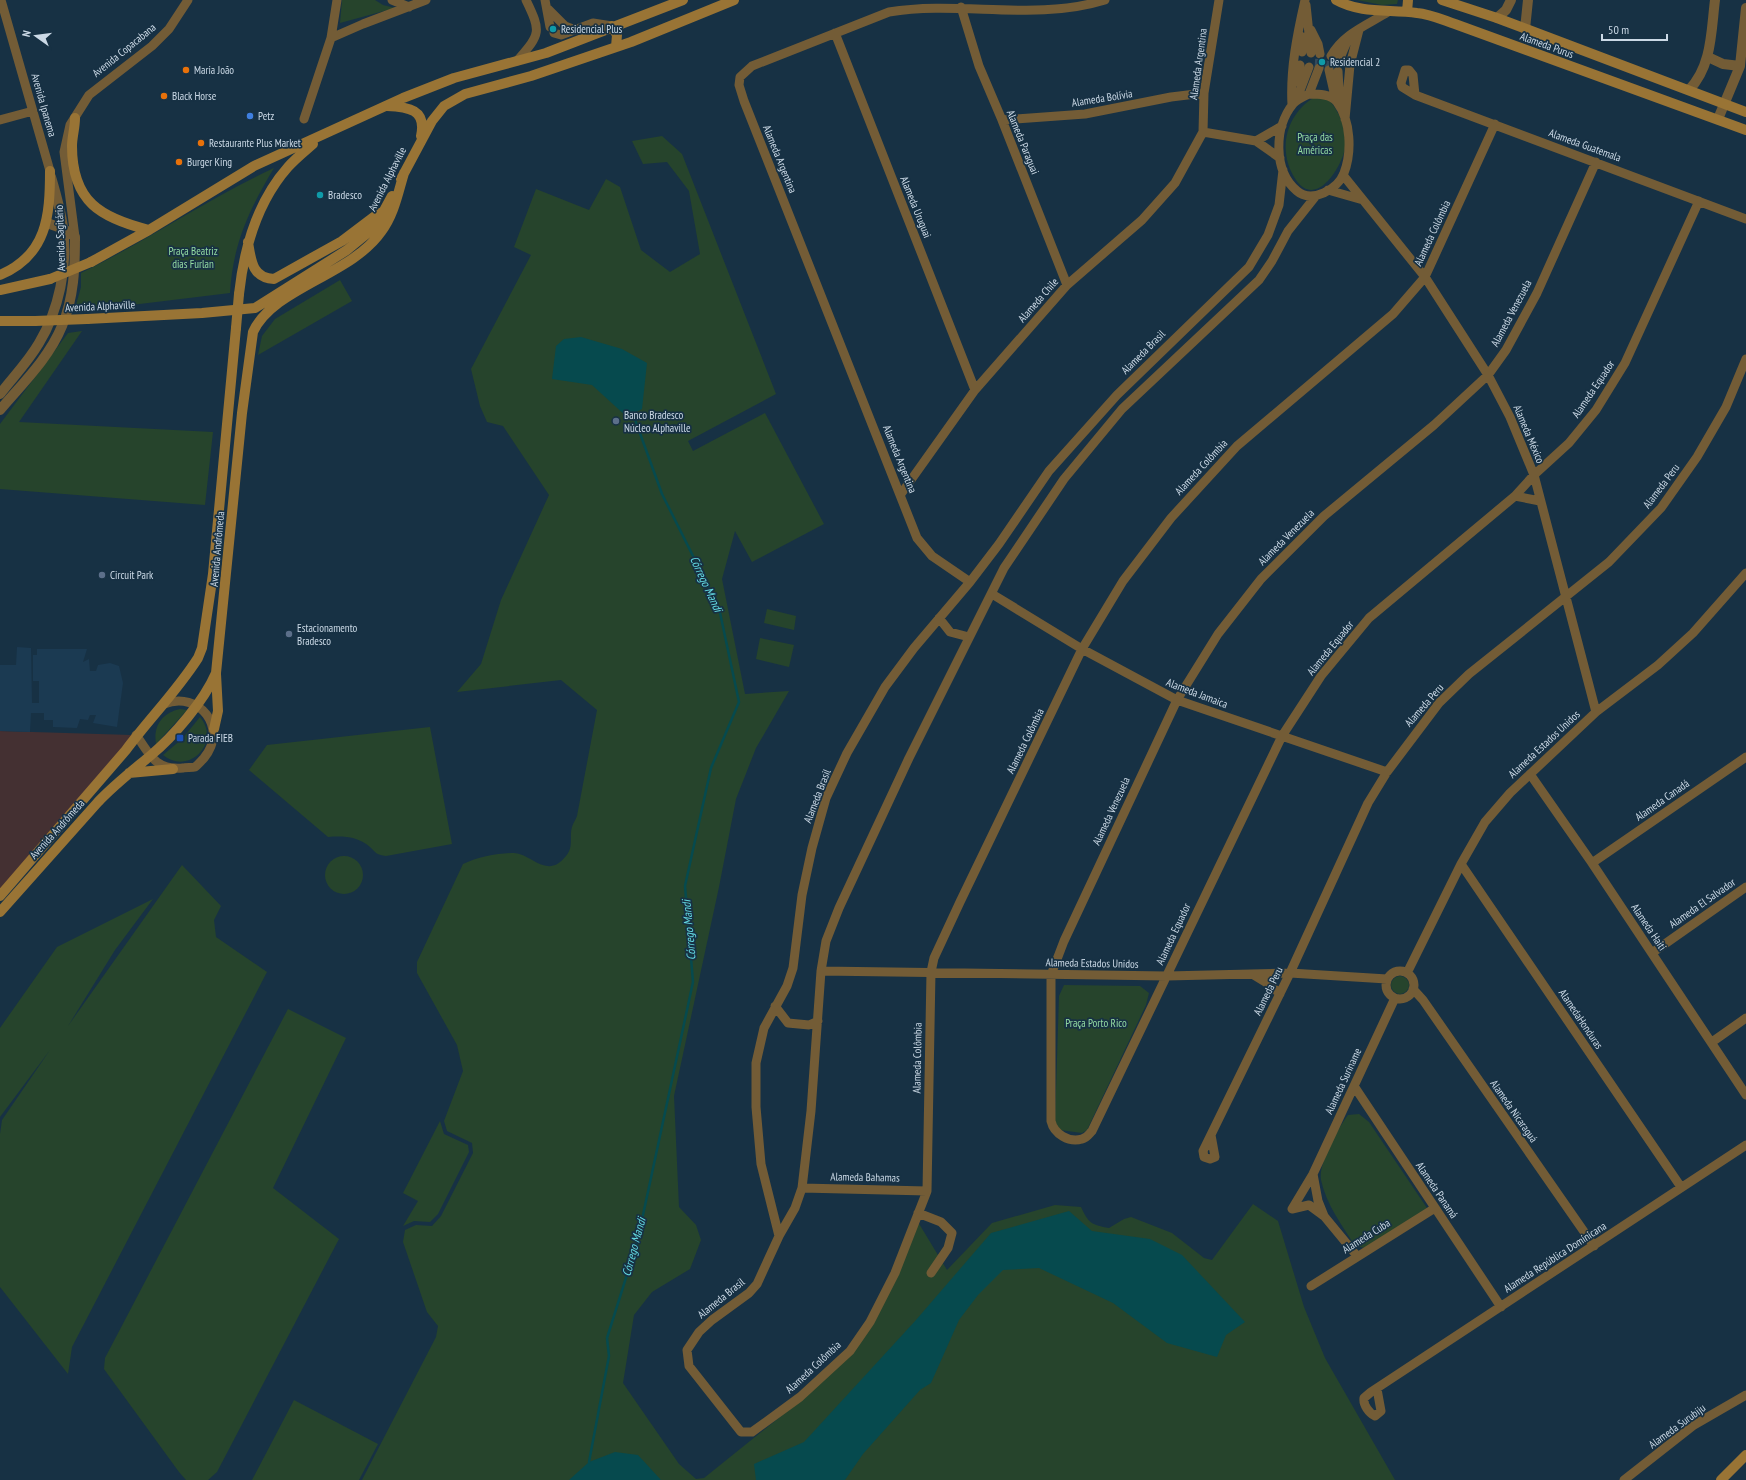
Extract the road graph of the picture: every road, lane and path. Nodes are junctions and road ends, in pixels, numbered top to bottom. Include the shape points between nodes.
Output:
1 (1, 0) edge
2 (188, 0) edge
3 (337, 0) edge
4 (392, 0) edge
5 (426, 0) edge
6 (526, 0) edge
7 (683, 0) edge
8 (734, 0) edge
9 (1105, 0) edge
10 (1219, 0) edge
11 (1305, 0) edge
12 (1336, 0) edge
13 (1408, 0) edge
14 (1442, 0) edge
15 (1511, 0) edge
16 (1528, 0) edge
17 (1715, 0) edge
18 (547, 4) edge
19 (409, 7) junction
20 (961, 7) junction
21 (1746, 8) edge
22 (531, 9) junction
23 (1388, 12) junction
24 (1407, 12) junction
25 (1307, 14) junction
26 (1497, 18) junction
27 (1309, 25) junction
28 (612, 26) junction
29 (1525, 28) junction
30 (575, 30) junction
31 (1354, 32) junction
32 (835, 33) junction
33 (331, 38) junction
34 (1318, 44) junction
35 (1336, 47) junction
36 (616, 48) junction
37 (1311, 53) junction
38 (1331, 56) tunnel mouth
39 (1340, 58) tunnel mouth
40 (1708, 58) junction
41 (517, 61) junction
42 (1304, 66) dead end
43 (1740, 66) junction
44 (1338, 71) tunnel mouth
45 (1689, 90) junction
46 (1204, 94) junction
47 (1308, 94) junction
48 (1415, 95) dead end
49 (1336, 101) junction
50 (1294, 103) junction
51 (1724, 104) junction
52 (386, 106) junction
53 (1341, 110) junction
54 (33, 111) junction
55 (1746, 112) edge
56 (75, 118) junction
57 (304, 119) dead end
58 (1718, 119) junction
59 (0, 120) edge
60 (1002, 120) junction
61 (1345, 120) junction
62 (1496, 124) junction
63 (1282, 126) junction
64 (1746, 130) edge
65 (1203, 132) junction
66 (320, 137) junction
67 (420, 140) junction
68 (1256, 141) junction
69 (1280, 158) junction
70 (1596, 162) junction
71 (1283, 170) junction
72 (50, 172) junction
73 (404, 173) junction
74 (1343, 175) junction
75 (1328, 190) junction
76 (1315, 197) junction
77 (1364, 201) junction
78 (1699, 201) junction
79 (386, 208) junction
80 (1746, 219) edge
81 (47, 223) junction
82 (64, 229) junction
83 (149, 230) junction
84 (75, 237) junction
85 (248, 242) junction
86 (0, 275) edge
87 (1425, 277) junction
88 (1067, 285) junction
89 (0, 290) edge
90 (0, 321) edge
91 (17, 322) junction
92 (0, 325) edge
93 (1746, 360) edge
94 (1488, 375) junction
95 (975, 390) junction
96 (0, 394) edge
97 (229, 403) junction
98 (0, 410) edge
99 (242, 413) junction
100 (1532, 480) junction
101 (901, 494) junction
102 (1515, 496) junction
103 (1540, 501) junction
104 (218, 508) junction
105 (232, 513) junction
106 (216, 529) junction
107 (231, 534) junction
108 (999, 544) junction
109 (1014, 552) junction
110 (1746, 573) edge
111 (970, 582) junction
112 (992, 594) junction
113 (1566, 597) junction
114 (939, 618) junction
115 (968, 637) junction
116 (1082, 649) junction
117 (216, 673) junction
118 (1177, 700) junction
119 (164, 704) junction
120 (196, 706) junction
121 (1596, 712) junction
122 (214, 729) junction
123 (136, 735) junction
124 (1282, 736) junction
125 (151, 756) junction
126 (1746, 756) edge
127 (173, 769) junction
128 (1387, 772) junction
129 (127, 774) junction
130 (1530, 774) junction
131 (1592, 863) junction
132 (1461, 864) junction
133 (1746, 888) edge
134 (0, 896) edge
135 (0, 912) edge
136 (1652, 952) junction
137 (821, 971) junction
138 (931, 972) junction
139 (1251, 973) junction
140 (1407, 973) junction
141 (1290, 974) junction
142 (1051, 975) junction
143 (1167, 976) junction
144 (1387, 979) junction
145 (1413, 989) junction
146 (1280, 994) junction
147 (1395, 998) junction
148 (775, 1006) junction
149 (1746, 1018) edge
150 (818, 1021) junction
151 (1712, 1042) junction
152 (1354, 1086) junction
153 (1746, 1095) edge
154 (1211, 1135) dead end
155 (1746, 1145) edge
156 (1313, 1174) junction
157 (1681, 1187) junction
158 (802, 1188) junction
159 (926, 1190) junction
160 (1435, 1208) junction
161 (918, 1213) junction
162 (1324, 1216) junction
163 (778, 1236) junction
164 (1594, 1246) junction
165 (1357, 1256) junction
166 (931, 1273) dead end
167 (1312, 1286) dead end
168 (1501, 1307) junction
169 (1377, 1389) dead end
170 (1746, 1395) edge
171 (740, 1432) joint
172 (1746, 1455) edge
173 (1624, 1480) edge
174 (1721, 1480) edge

1 - 54 street, Avenida Ipanema
2 - 56 street, Avenida Copacabana via 169,29 152,46 89,95
3 - 33 street
4 - 19 street
5 - 19 street
6 - 22 street
7 - 28 main road
8 - 36 main road, Avenida Alphaville
9 - 20 street, Alameda Argentina via 1070,8 1037,11
10 - 46 street, Alameda Argentina
11 - 25 street
11 - 50 street via 1293,63 1291,85
12 - 23 main road, Alameda Purus via 1367,10
13 - 24 main road
14 - 26 main road, Alameda Purus
15 - 26 street via 1506,10
16 - 29 street
17 - 40 street
18 - 22 street
18 - 30 street via 565,26
18 - 30 street via 552,30 561,35
19 - 33 street
20 - 32 street, Alameda Argentina via 905,8
20 - 60 street, Alameda Paraguai via 979,66
21 - 43 street
22 - 41 street via 537,23 537,32 533,42
23 - 24 main road, Alameda Purus
23 - 31 street
24 - 58 main road, Alameda Purus via 1455,24
25 - 27 street
25 - 37 street
26 - 29 main road, Alameda Purus
27 - 34 street
27 - 37 street
28 - 30 street via 593,23
28 - 36 main road via 617,35
28 - 41 main road via 546,53
29 - 45 main road, Alameda Purus
31 - 35 street
31 - 39 street
31 - 61 street
32 - 95 street, Alameda Uruguai
32 - 101 street, Alameda Argentina via 752,66 740,77 739,84
33 - 57 street
34 - 35 street
34 - 37 street
35 - 38 street
36 - 67 main road, Avenida Alphaville via 531,76 465,94 444,106
40 - 43 street via 1723,64
40 - 45 street via 1702,74
41 - 52 main road via 454,78
42 - 50 street
43 - 51 street
44 - 53 street
45 - 51 main road, Alameda Purus
46 - 60 street, Alameda Bolívia via 1171,97 1085,114
46 - 65 street, Alameda Argentina
47 - 49 street via 1324,95
47 - 49 street via 1324,69
47 - 50 street
48 - 62 street, Alameda Guatemala
49 - 53 street
50 - 63 street
51 - 55 main road, Alameda Purus
51 - 58 street
52 - 66 main road
52 - 67 main road via 416,112 423,127
53 - 61 street
54 - 59 street
54 - 72 street, Avenida Ipanema
56 - 83 main road via 72,145 74,172 80,188 105,215
56 - 84 street, Avenida Sagitário via 67,135 64,152
58 - 64 main road, Alameda Purus
60 - 88 street, Alameda Paraguai
61 - 74 street via 1350,144
62 - 70 street, Alameda Guatemala
62 - 87 street, Alameda Colômbia
63 - 68 street
63 - 69 street
65 - 68 street
65 - 88 street, Alameda Chile via 1175,183 1161,200 1142,220
66 - 83 main road via 254,166
66 - 85 main road, Avenida Andrômeda via 289,166 272,187
67 - 73 main road, Avenida Alphaville
68 - 69 street
69 - 71 street
70 - 78 street, Alameda Guatemala
70 - 94 street, Alameda Venezuela via 1537,293 1506,350
71 - 76 street via 1297,191 1305,196
71 - 108 street, Alameda Brasil via 1279,205 1268,235 1249,267 1167,345 1083,431 1049,471
72 - 81 main road
72 - 82 street, Avenida Sagitário
73 - 79 main road, Avenida Alphaville
73 - 99 main road, Avenida Andrômeda via 393,211 369,246 348,262 281,301 258,322 251,338
74 - 75 street
74 - 77 street, Alameda México
75 - 76 street
75 - 77 street
76 - 109 street, Alameda Brasil via 1288,231 1259,280 1122,409 1064,479
77 - 87 street, Alameda México
78 - 80 street, Alameda Guatemala
78 - 100 street, Alameda Equador via 1625,363 1596,410
79 - 85 main road via 342,241 274,279 259,276 253,268
79 - 91 main road, Avenida Alphaville, bridge via 380,220 369,232 347,250 255,308
81 - 82 street
81 - 86 main road via 33,251 18,265
82 - 84 street
82 - 96 street, Avenida Sagitário via 65,258 57,301 47,329 27,362
83 - 89 main road, bridge via 90,262 50,279
84 - 98 street, Avenida Sagitário via 74,273 62,326 48,352
85 - 97 main road, Avenida Andrômeda, bridge via 239,294
87 - 94 street, Alameda México
87 - 116 street, Alameda Colômbia via 1393,314 1232,451 1171,518 1137,562
88 - 95 street, Alameda Chile
90 - 91 main road, Avenida Alphaville
91 - 92 main road
93 - 113 street, Alameda Peru via 1726,407 1701,451 1661,508 1608,562
94 - 100 street, Alameda México via 1510,417
94 - 118 street, Alameda Venezuela via 1434,425 1324,516 1261,579 1218,634
95 - 101 street, Alameda Chile
97 - 99 main road via 236,405
97 - 104 main road, Avenida Andrômeda
99 - 105 main road, Avenida Andrômeda
100 - 102 street, Alameda Equador
100 - 103 street, Alameda México
101 - 111 street, Alameda Argentina via 917,538 932,556
102 - 103 street
102 - 124 street, Alameda Equador via 1369,618 1322,676
103 - 113 street, Alameda México
104 - 105 main road
104 - 106 main road, Avenida Andrômeda
105 - 107 main road, Avenida Andrômeda
106 - 107 main road via 225,529
106 - 119 main road, Avenida Andrômeda via 213,574 201,651 192,668
107 - 117 main road, Avenida Andrômeda
108 - 109 street
108 - 111 street, Alameda Brasil
109 - 112 street, Alameda Brasil
110 - 121 street, Alameda Estados Unidos via 1693,633 1658,665
111 - 114 street, Alameda Brasil
112 - 115 street, Alameda Brasil
112 - 116 street, Alameda Jamaica
113 - 121 street, Alameda México
113 - 128 street, Alameda Peru via 1470,674 1439,703
114 - 115 street via 950,632
114 - 148 street, Alameda Brasil via 885,687 847,753 826,798 806,874 793,968 787,986
115 - 137 street, Alameda Brasil via 839,908 826,941
116 - 118 street, Alameda Jamaica
116 - 138 street, Alameda Colômbia via 960,902 934,958
117 - 120 main road, Avenida Andrômeda via 208,691
117 - 122 main road via 218,711
118 - 124 street, Alameda Jamaica
118 - 142 street, Alameda Venezuela via 1064,941
119 - 120 street via 180,701
119 - 123 main road, Avenida Andrômeda
120 - 122 street via 208,716
120 - 125 main road, Avenida Andrômeda
121 - 130 street, Alameda Estados Unidos
122 - 127 street via 209,752 196,766
123 - 125 street
123 - 134 main road, Avenida Andrômeda via 126,750
124 - 128 street, Alameda Jamaica
124 - 143 street, Alameda Equador
125 - 127 street via 157,762
125 - 129 main road, Avenida Andrômeda
126 - 131 street, Alameda Canadá
127 - 129 main road
128 - 141 street, Alameda Peru via 1368,804
129 - 135 main road, Avenida Andrômeda via 98,802
130 - 131 street, Alameda Haiti
130 - 132 street, Alameda Estados Unidos via 1485,822
131 - 136 street, Alameda Haiti
132 - 140 street, Alameda Estados Unidos
132 - 157 street, AlamedaHonduras
133 - 136 street, Alameda El Salvador
136 - 151 street, Alameda Haiti
137 - 138 street, Alameda Estados Unidos
137 - 150 street, Alameda Brasil
138 - 142 street, Alameda Estados Unidos
138 - 159 street, Alameda Colômbia
139 - 141 street, Alameda Estados Unidos
139 - 143 street, Alameda Estados Unidos
139 - 146 street via 1270,984
140 - 144 street via 1394,972
140 - 145 street via 1413,980
141 - 144 street, Alameda Estados Unidos
141 - 146 street, Alameda Peru
142 - 143 street, Alameda Estados Unidos
142 - 143 street, Alameda Equador via 1052,1128 1060,1135 1082,1140 1092,1131
144 - 147 street via 1388,992
145 - 147 street via 1407,997
145 - 164 street, Alameda Nicaraguá
146 - 154 street, Alameda Peru
147 - 152 street, Alameda Suriname
148 - 150 street via 788,1023 809,1025
148 - 163 street, Alameda Brasil via 764,1028 758,1057 756,1107 761,1164
149 - 151 street
150 - 158 street, Alameda Brasil
151 - 153 street, Alameda Haiti
152 - 156 street, Alameda Suriname
152 - 160 street, Alameda Panamá
155 - 157 street, Alameda República Dominicana
156 - 162 street via 1318,1201
156 - 162 street, Alameda Suriname via 1292,1209 1309,1205
157 - 164 street, Alameda República Dominicana
158 - 159 street, Alameda Bahamas
158 - 163 street, Alameda Brasil via 795,1208
159 - 161 street, Alameda Colômbia
160 - 165 street, Alameda Cuba
160 - 168 street, Alameda Panamá
161 - 166 street via 941,1222 952,1233 948,1248
161 - 171 street, Alameda Colômbia via 895,1273 874,1315 850,1351 800,1397 752,1432
162 - 165 street
163 - 171 street, Alameda Brasil via 757,1284 703,1328 687,1350 689,1366
164 - 168 street, Alameda República Dominicana
165 - 167 street, Alameda Cuba
168 - 169 street, Alameda República Dominicana
170 - 173 street, Alameda Surubiju via 1694,1425
172 - 174 main road

